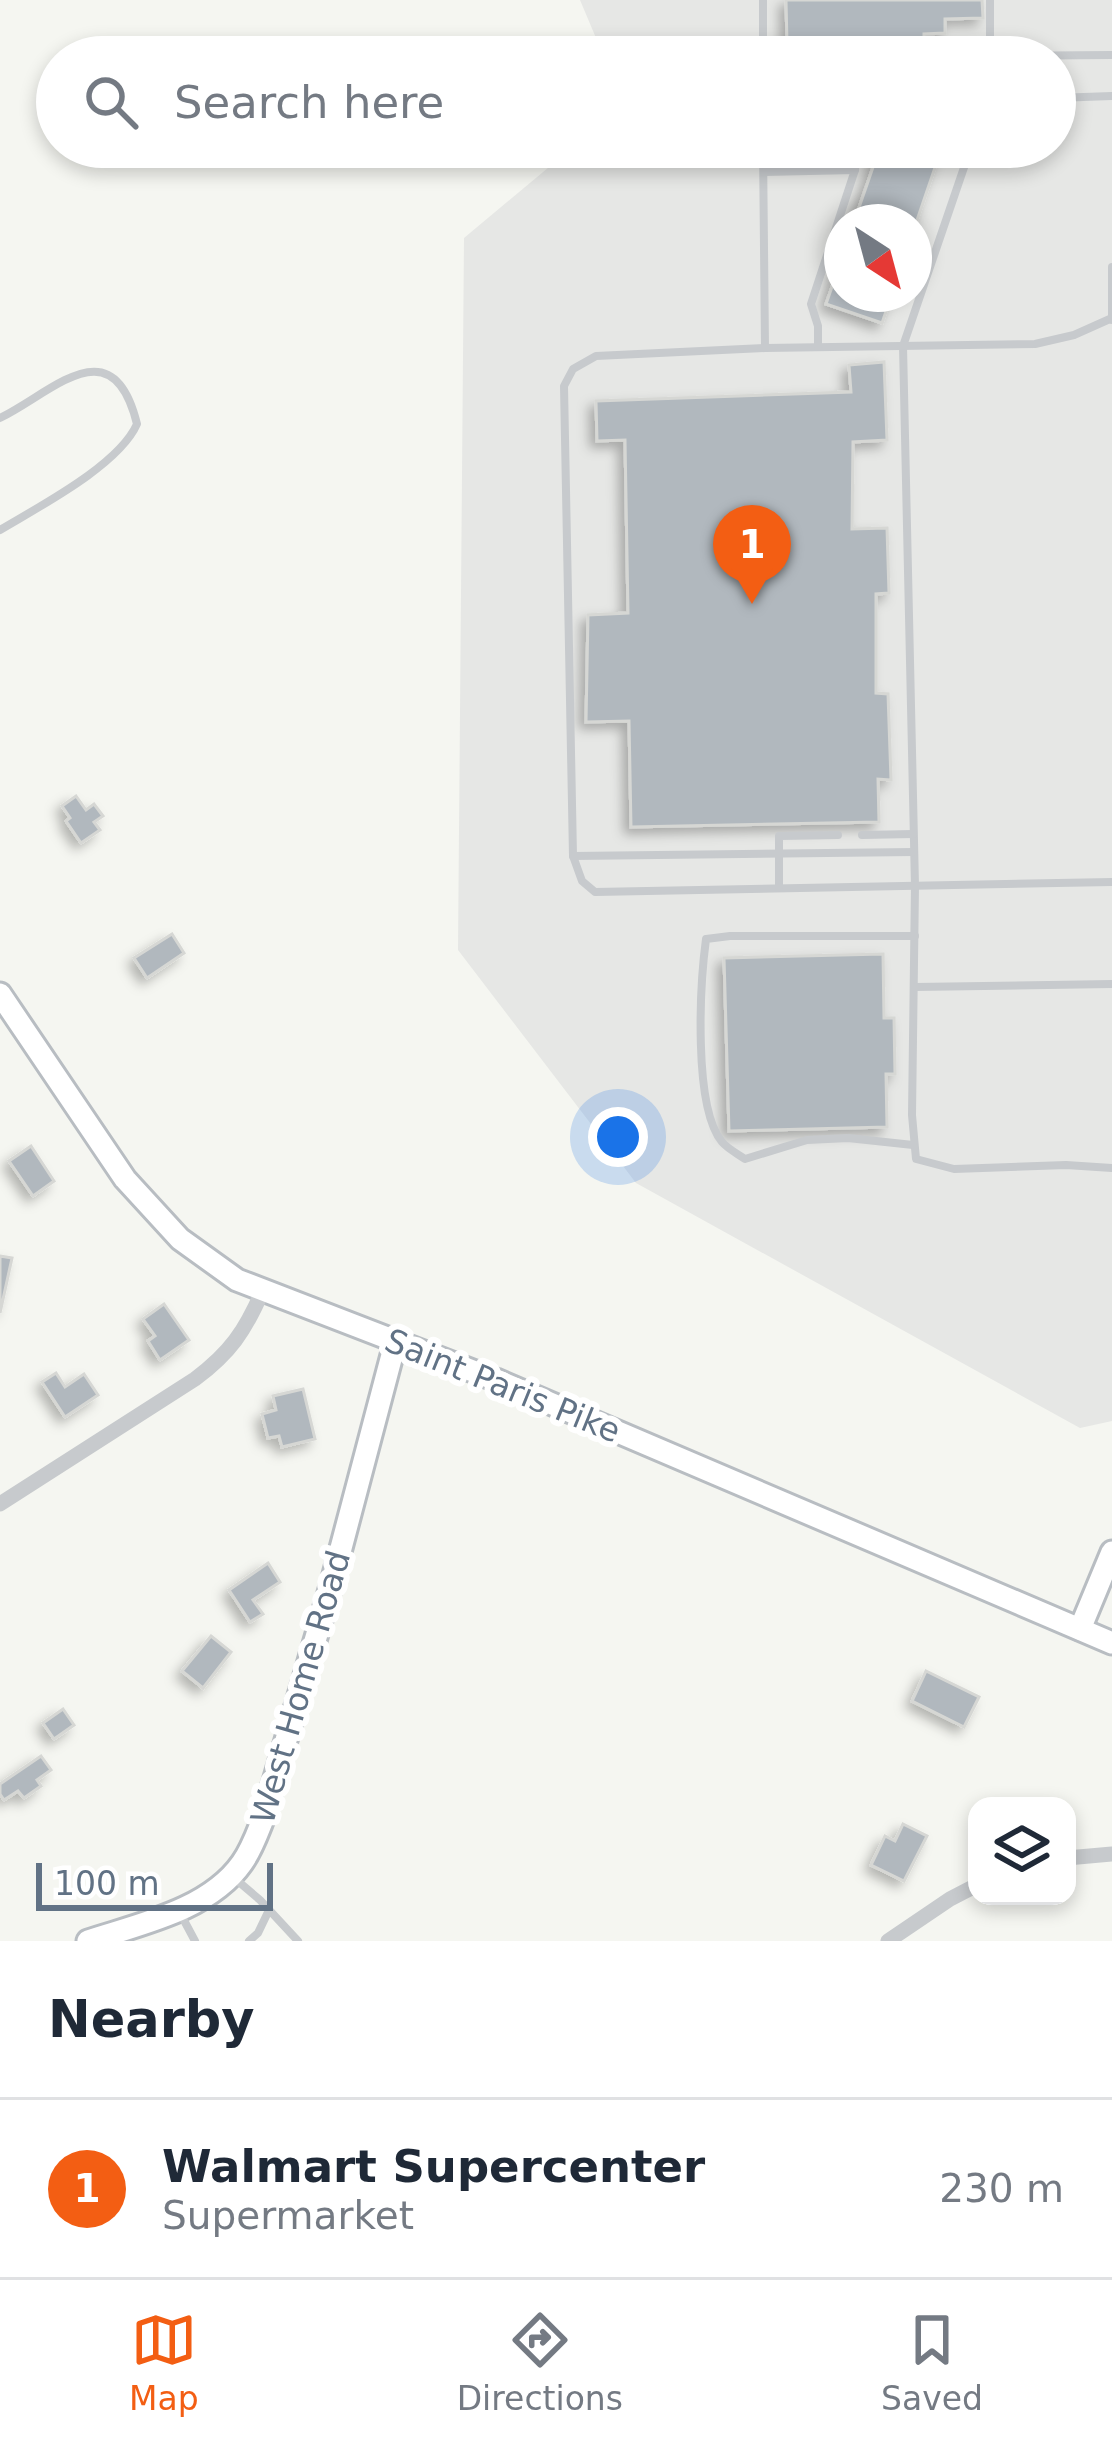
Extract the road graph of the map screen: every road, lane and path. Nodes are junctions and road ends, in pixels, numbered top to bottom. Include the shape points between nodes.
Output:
1 (763, 0) edge
2 (990, 0) edge
3 (763, 36) edge
4 (990, 36) edge
5 (1112, 55) edge
6 (1076, 56) edge
7 (1112, 96) edge
8 (1076, 97) edge
9 (764, 168) edge
10 (964, 168) edge
11 (856, 170) joint
12 (764, 172) junction
13 (1112, 267) edge
14 (1112, 319) edge
15 (818, 346) junction
16 (902, 346) junction
17 (765, 348) junction
18 (0, 418) edge
19 (0, 530) edge
20 (914, 834) junction
21 (838, 835) dead end
22 (862, 835) dead end
23 (914, 852) junction
24 (779, 854) junction
25 (573, 856) junction
26 (1112, 882) edge
27 (915, 886) junction
28 (779, 888) junction
29 (915, 935) junction
30 (1112, 984) edge
31 (915, 986) junction
32 (0, 994) edge
33 (914, 1145) junction
34 (1112, 1168) edge
35 (262, 1292) junction
36 (396, 1340) junction
37 (0, 1504) edge
38 (1112, 1552) edge
39 (1080, 1629) junction
40 (1112, 1643) edge
41 (1112, 1854) edge
42 (1076, 1857) edge
43 (232, 1876) junction
44 (968, 1890) edge
45 (178, 1910) junction
46 (269, 1910) junction
47 (88, 1941) edge
48 (195, 1941) edge
49 (249, 1941) edge
50 (298, 1941) edge
51 (888, 1941) edge

1 - 3 lane
2 - 4 lane
5 - 6 lane
7 - 8 lane
9 - 12 lane
10 - 16 lane
11 - 12 lane
11 - 15 lane via 811,304
12 - 17 lane
13 - 14 lane
14 - 16 lane via 1035,344
15 - 16 lane
15 - 17 lane
16 - 20 lane
17 - 25 lane via 596,356 573,369 564,386
18 - 19 lane via 70,376 98,370 120,386 137,424 104,464
20 - 22 lane
20 - 23 lane
21 - 24 lane via 779,836
23 - 24 lane
23 - 27 lane
24 - 25 lane
24 - 28 lane
25 - 28 lane via 596,892
26 - 27 lane
27 - 28 lane
27 - 29 lane
29 - 31 lane
29 - 33 lane via 706,939 701,980 705,1103 722,1142 745,1159 807,1140
30 - 31 lane
31 - 33 lane
32 - 35 street, Saint Paris Pike via 150,1210 209,1263
33 - 34 lane via 916,1159 954,1169
35 - 36 street, Saint Paris Pike
35 - 37 street via 247,1327 217,1363
36 - 39 street, Saint Paris Pike
36 - 43 street, West Home Road via 263,1819
38 - 39 street
39 - 40 street, Saint Paris Pike
41 - 42 street
43 - 45 street, West Home Road
43 - 46 lane
44 - 51 street
45 - 47 street, West Home Road
45 - 48 lane
46 - 49 lane
46 - 50 lane

